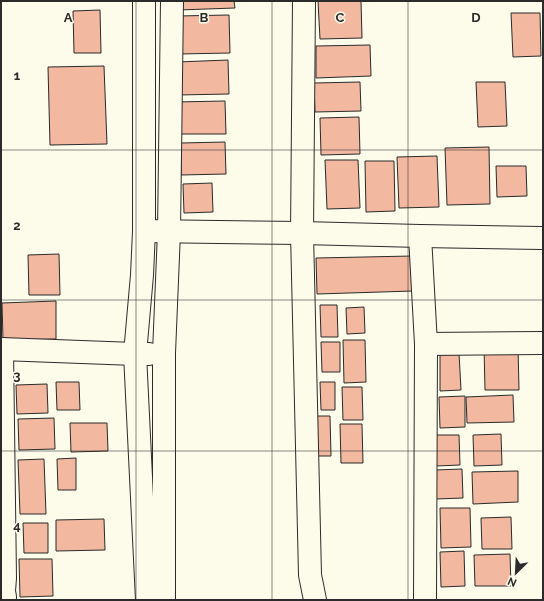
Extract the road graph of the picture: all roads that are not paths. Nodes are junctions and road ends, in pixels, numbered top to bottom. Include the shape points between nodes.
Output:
1 (144, 1) edge
2 (172, 1) edge
3 (304, 1) edge
4 (144, 231) junction
5 (169, 232) junction
6 (302, 233) junction
7 (420, 236) junction
8 (543, 238) edge
9 (543, 343) edge
10 (426, 344) junction
11 (1, 349) edge
12 (135, 354) junction
13 (164, 354) junction
14 (8, 598) edge
15 (147, 600) edge
16 (164, 600) edge
17 (315, 600) edge
18 (425, 600) edge

1 - 4 street
2 - 5 street
3 - 6 street
4 - 5 street
4 - 12 street
5 - 6 street
5 - 13 street
6 - 7 street
6 - 17 street via 310,575
7 - 8 street
7 - 10 street
9 - 10 street
10 - 18 street
11 - 12 street
11 - 14 street via 4,591
12 - 13 street
12 - 15 street
13 - 16 street

